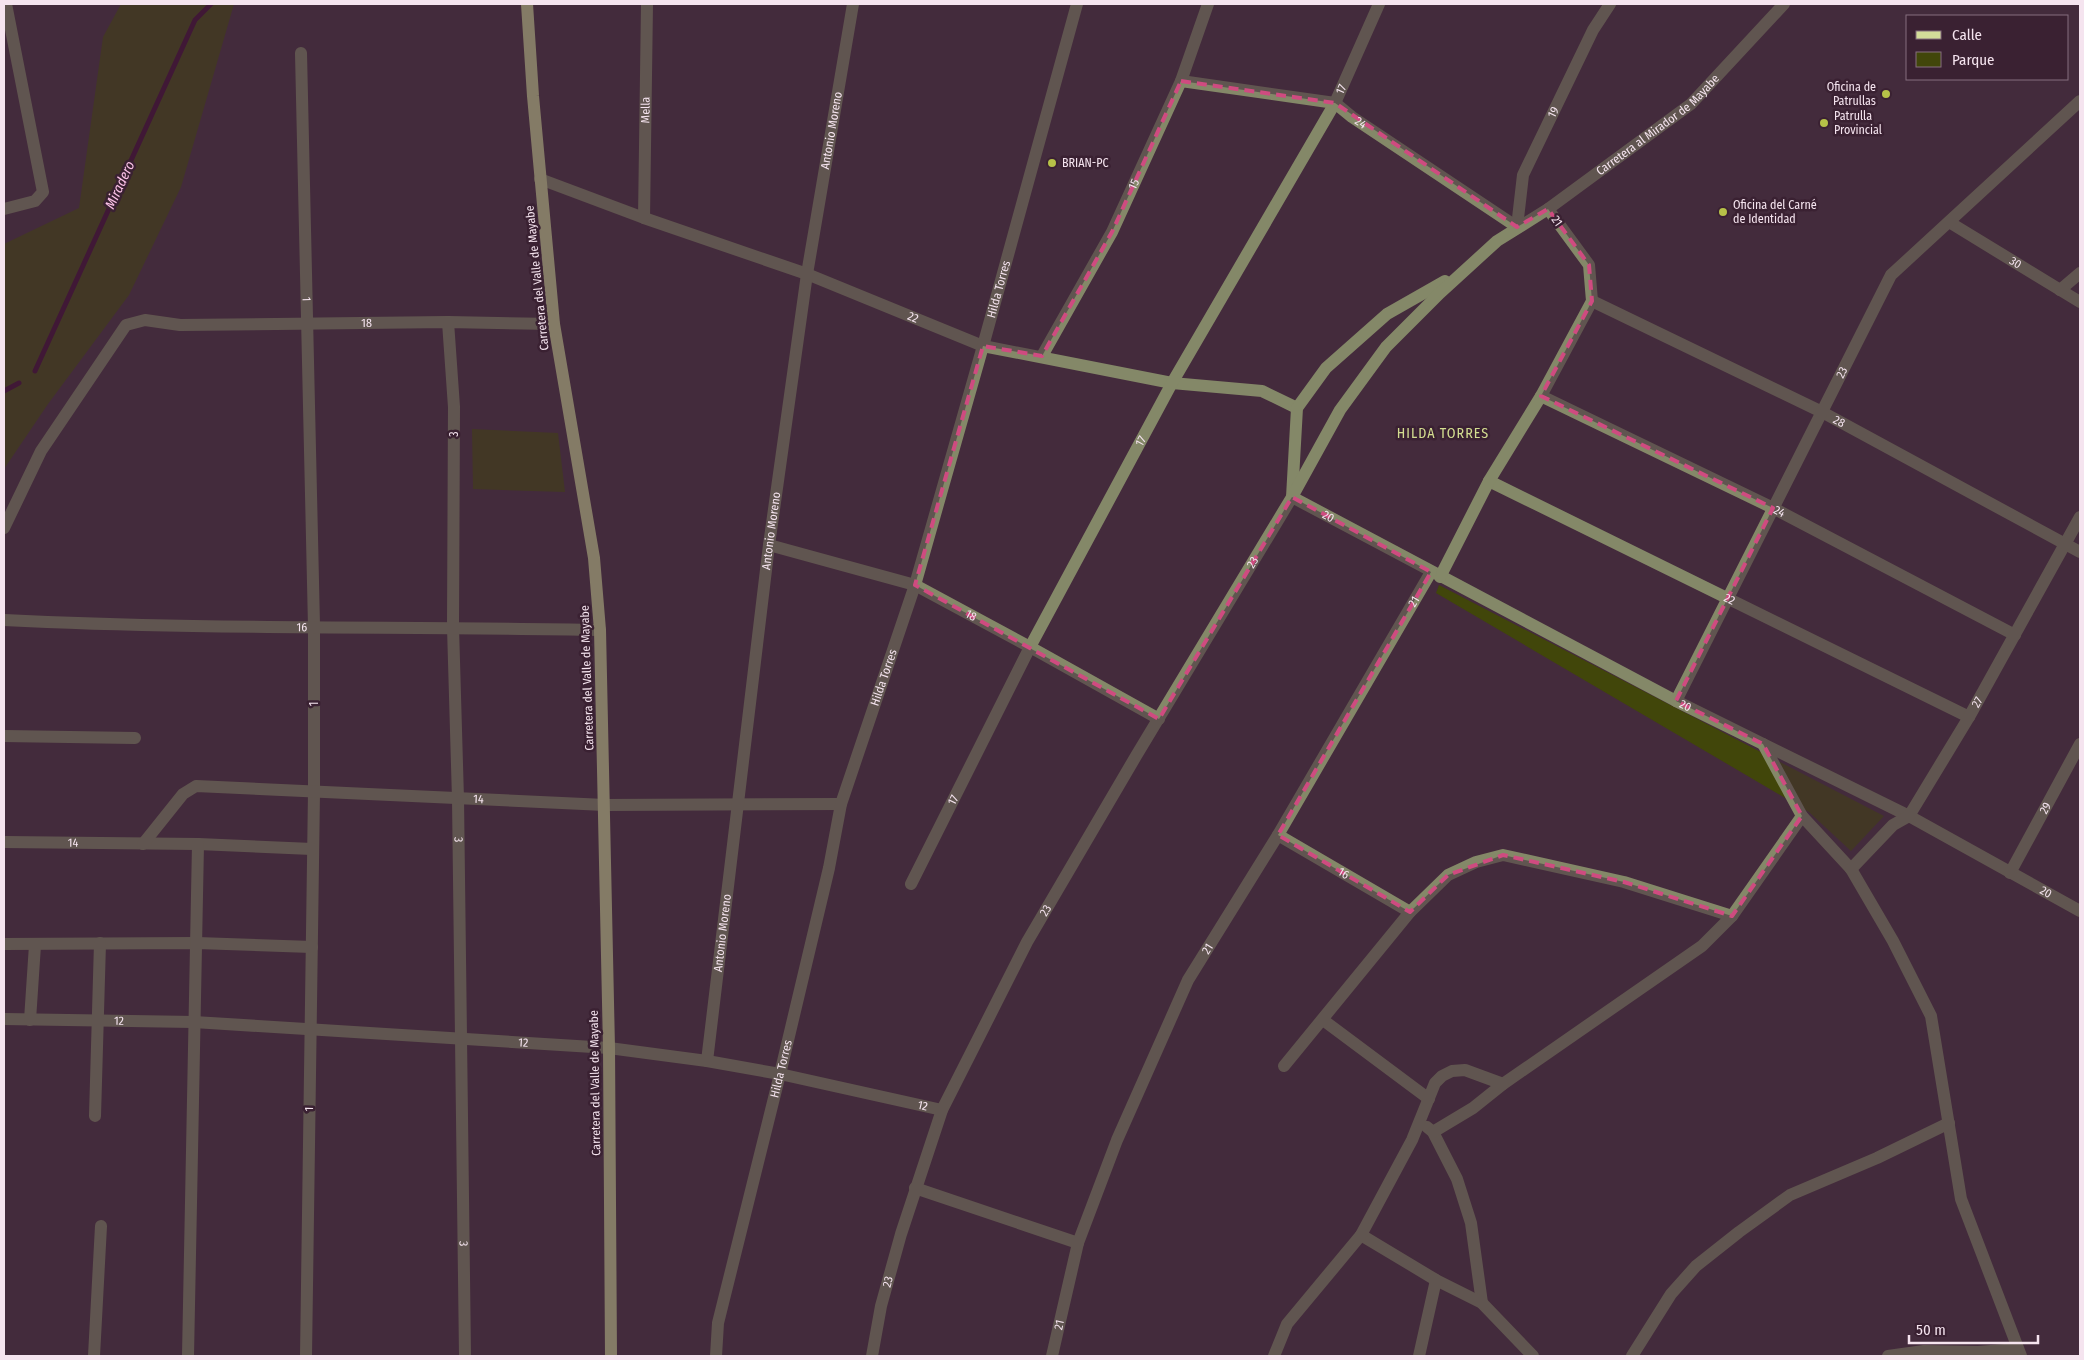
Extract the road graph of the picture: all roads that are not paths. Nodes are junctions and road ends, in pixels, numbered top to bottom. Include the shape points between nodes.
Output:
1 (6, 4) edge
2 (14, 4) edge
3 (527, 4) edge
4 (647, 4) edge
5 (853, 4) edge
6 (1077, 4) edge
7 (1208, 4) edge
8 (1379, 4) edge
9 (1610, 4) edge
10 (1784, 4) edge
11 (7, 23) edge
12 (301, 53) dead end
13 (1181, 81) junction
14 (2080, 100) edge
15 (1335, 103) junction
16 (540, 179) junction
17 (4, 209) edge
18 (1548, 209) junction
19 (644, 218) junction
20 (1949, 222) junction
21 (1517, 227) junction
22 (1466, 270) junction
23 (2080, 273) edge
24 (807, 274) junction
25 (2060, 290) junction
26 (1592, 301) junction
27 (2080, 302) edge
28 (448, 322) junction
29 (308, 323) junction
30 (554, 324) junction
31 (983, 346) junction
32 (1042, 356) junction
33 (1172, 384) junction
34 (1541, 396) junction
35 (1296, 408) junction
36 (1822, 412) junction
37 (1489, 481) junction
38 (1292, 497) junction
39 (1773, 508) junction
40 (2080, 517) edge
41 (4, 528) edge
42 (2066, 544) junction
43 (769, 545) junction
44 (2080, 552) edge
45 (1435, 574) junction
46 (915, 585) junction
47 (1728, 599) junction
48 (4, 620) edge
49 (314, 626) junction
50 (453, 627) junction
51 (600, 630) junction
52 (2015, 634) junction
53 (1030, 647) junction
54 (1676, 702) junction
55 (1969, 717) junction
56 (1159, 719) junction
57 (4, 736) edge
58 (135, 738) dead end
59 (1763, 744) junction
60 (2080, 744) edge
61 (314, 792) junction
62 (458, 799) junction
63 (738, 803) junction
64 (841, 804) junction
65 (605, 805) junction
66 (1802, 816) junction
67 (1909, 816) junction
68 (1278, 835) junction
69 (4, 842) edge
70 (142, 844) junction
71 (198, 844) junction
72 (312, 849) junction
73 (1851, 869) junction
74 (2010, 873) junction
75 (911, 884) dead end
76 (2080, 911) edge
77 (1410, 912) junction
78 (1732, 916) junction
79 (100, 943) junction
80 (197, 943) junction
81 (4, 944) edge
82 (35, 945) junction
83 (312, 947) junction
84 (4, 1019) edge
85 (30, 1020) junction
86 (99, 1020) junction
87 (1322, 1020) junction
88 (194, 1022) junction
89 (310, 1028) junction
90 (461, 1038) junction
91 (609, 1048) junction
92 (707, 1061) junction
93 (1284, 1066) dead end
94 (780, 1074) junction
95 (1503, 1084) junction
96 (1429, 1099) junction
97 (942, 1110) junction
98 (95, 1116) dead end
99 (1419, 1121) junction
100 (1949, 1123) junction
101 (1433, 1132) junction
102 (915, 1188) junction
103 (100, 1226) dead end
104 (1361, 1235) junction
105 (1078, 1243) junction
106 (1436, 1280) junction
107 (1482, 1303) junction
108 (2019, 1352) edge
109 (1978, 1354) edge
110 (94, 1356) edge
111 (188, 1356) edge
112 (306, 1356) edge
113 (465, 1356) edge
114 (611, 1356) edge
115 (716, 1356) edge
116 (872, 1356) edge
117 (1052, 1356) edge
118 (1274, 1356) edge
119 (1419, 1356) edge
120 (1533, 1356) edge
121 (1632, 1356) edge
122 (1888, 1356) edge

1 - 11 street
2 - 11 street
3 - 16 main road, Carretera del Valle de Mayabe
4 - 19 street, Mella
5 - 24 street, Antonio Moreno
6 - 31 street, Hilda Torres
7 - 13 street, 15
8 - 15 street, 17
9 - 21 street, 19 via 1593,30 1523,175
10 - 18 street, Carretera al Mirador de Mayabe via 1691,104
11 - 17 street via 42,192 35,201
12 - 29 street, 1
13 - 15 street
13 - 32 street, 15 via 1112,232
14 - 20 street, 23
15 - 21 street, 24
15 - 33 street, 17
16 - 19 street, 22
16 - 30 main road, Carretera del Valle de Mayabe
18 - 21 street, Carretera al Mirador de Mayabe
18 - 26 street, 21 via 1589,265
19 - 24 street, 22
20 - 25 street, 30
20 - 36 street, 23 via 1891,275
21 - 22 street, 23
22 - 35 street, 23 via 1387,314 1326,368
22 - 38 street, 23 via 1386,347 1340,410
23 - 25 street
24 - 31 street, 22
24 - 43 street, Antonio Moreno
25 - 27 street, 30
26 - 34 street, 21
26 - 36 street, 28
28 - 29 street, 18
28 - 30 street, 18
28 - 50 street, 3 via 454,407
29 - 41 street, 18 via 180,325 145,320 126,325 41,451
29 - 49 street, 1
30 - 51 main road, Carretera del Valle de Mayabe via 594,558
31 - 32 street, 22
31 - 46 street, Hilda Torres
32 - 33 street, 22
33 - 35 street, 22 via 1262,391
33 - 53 street, 17
34 - 37 street, 21
34 - 39 street, 24
35 - 38 street, 23
36 - 39 street, 23
36 - 42 street, 28
37 - 45 street, 21
37 - 47 street, 22
38 - 45 street, 20
38 - 56 street, 23
39 - 47 street, 23
39 - 52 street, 24
40 - 42 street, 27
42 - 44 street, 28
42 - 52 street, 27
43 - 46 street, 18
43 - 63 street, Antonio Moreno
45 - 54 street, 20
45 - 68 street, 21
46 - 53 street, 18
46 - 64 street, Hilda Torres
47 - 54 street, 23
47 - 55 street, 22
48 - 49 street, 16
49 - 50 street, 16
49 - 61 street, 1
50 - 51 street, 16
50 - 62 street, 3
51 - 65 main road, Carretera del Valle de Mayabe
52 - 55 street, 27
53 - 56 street, 18
53 - 75 street, 17
54 - 59 street, 20
55 - 67 street, 27
56 - 97 street, 23 via 1027,942
57 - 58 street
59 - 66 street
59 - 67 street, 20
60 - 74 street, 29
61 - 62 street, 14
61 - 70 street, 14 via 196,786 183,794
61 - 72 street, 1
62 - 65 street, 14
62 - 90 street, 3
63 - 64 street, 14
63 - 65 street, 14
63 - 92 street, Antonio Moreno
64 - 94 street, Hilda Torres
65 - 91 main road, Carretera del Valle de Mayabe
66 - 73 street
66 - 78 street
67 - 73 street, 27 via 1893,824
67 - 74 street, 20
68 - 77 street, 16
68 - 105 street, 21 via 1188,980 1117,1140
69 - 70 street, 14
70 - 71 street, 14
71 - 72 street, 14
71 - 80 street
72 - 83 street, 1
73 - 100 street via 1931,1016
74 - 76 street, 20
77 - 78 street via 1448,875 1476,862 1504,855 1624,882
77 - 87 street
78 - 95 street via 1702,946
79 - 80 street
79 - 82 street
79 - 86 street
80 - 83 street
80 - 88 street
81 - 82 street
82 - 85 street
83 - 89 street, 1
84 - 85 street, 12
85 - 86 street, 12
86 - 88 street, 12
86 - 98 street
87 - 93 street
87 - 96 street
88 - 89 street, 12
88 - 111 street
89 - 90 street, 12
89 - 112 street, 1
90 - 91 street, 12
90 - 113 street, 3
91 - 92 street, 12
91 - 114 main road, Carretera del Valle de Mayabe
92 - 94 street, 12
94 - 97 street, 12
94 - 115 street, Hilda Torres via 718,1323
95 - 96 street via 1465,1070 1452,1071 1435,1083
95 - 101 street via 1473,1108
96 - 99 street
97 - 102 street, 23
99 - 101 street
99 - 104 street
100 - 108 street via 1961,1199
100 - 121 street via 1790,1195 1739,1232 1696,1266 1671,1294
101 - 107 street via 1457,1179 1471,1223
102 - 105 street
102 - 116 street, 23 via 881,1306
103 - 110 street
104 - 106 street
104 - 118 street via 1288,1324
105 - 117 street, 21
106 - 107 street
106 - 119 street
107 - 120 street
108 - 109 street
109 - 122 street via 1924,1351

